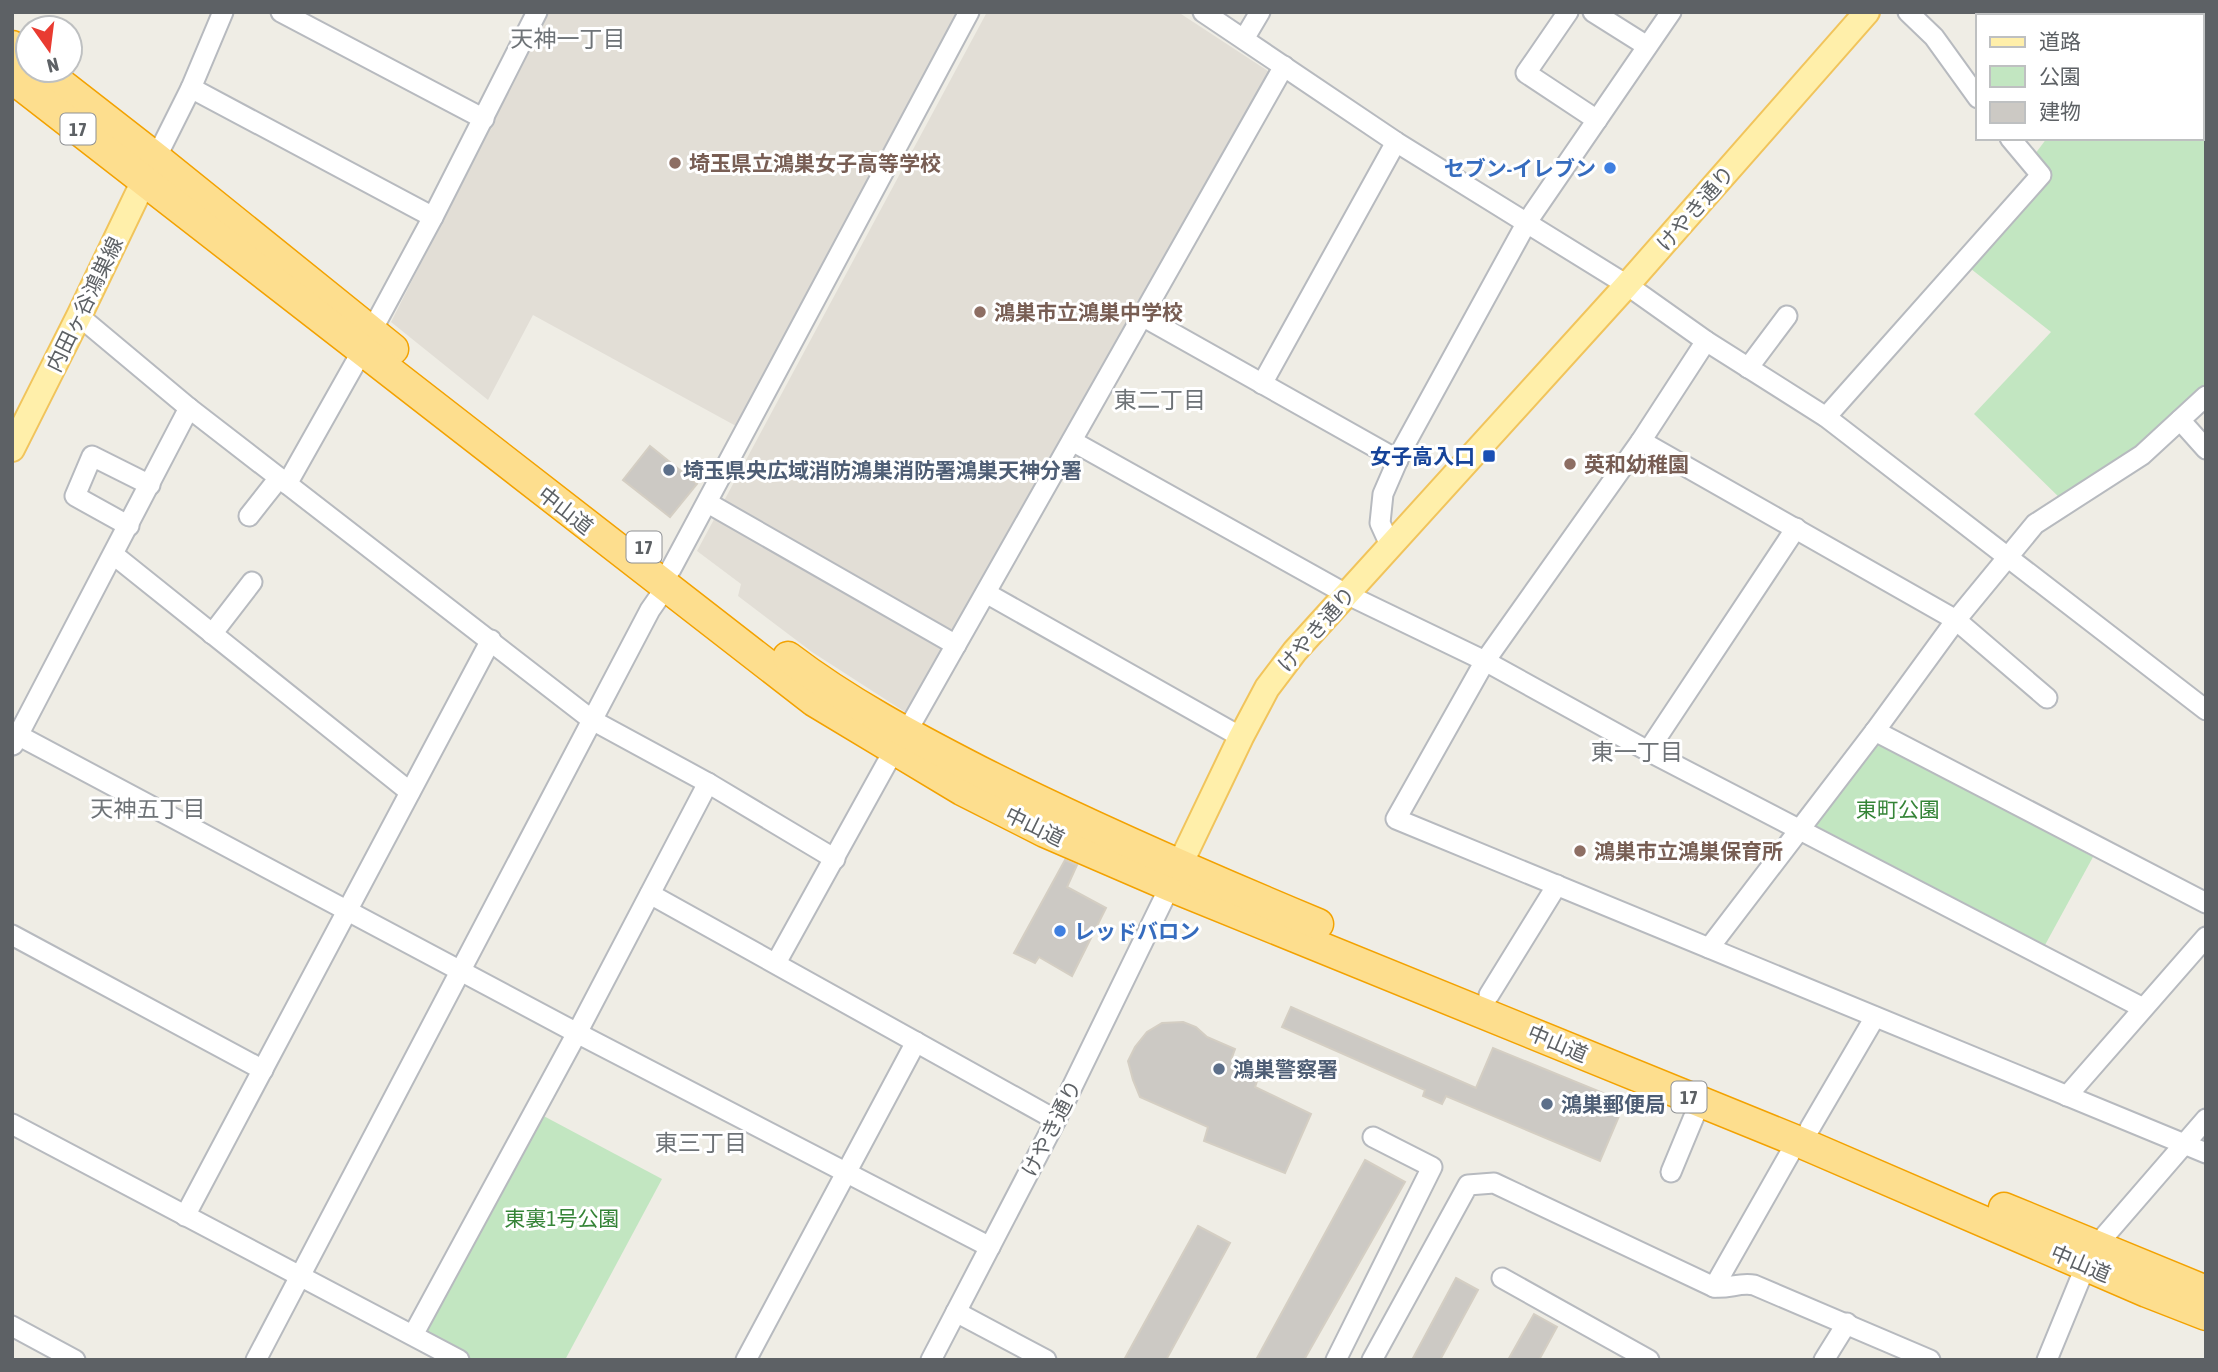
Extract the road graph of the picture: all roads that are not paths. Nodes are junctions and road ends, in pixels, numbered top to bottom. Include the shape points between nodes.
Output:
1 (223, 12) edge
2 (281, 12) edge
3 (537, 12) edge
4 (969, 12) edge
5 (1203, 12) edge
6 (1260, 12) edge
7 (1568, 12) edge
8 (1593, 12) edge
9 (1671, 12) edge
10 (1908, 12) edge
11 (1861, 14) edge
12 (1244, 39) junction
13 (1647, 46) junction
14 (1284, 66) junction
15 (12, 78) edge
16 (58, 84) edge
17 (191, 88) junction
18 (1976, 95) edge
19 (484, 119) junction
20 (1597, 120) junction
21 (2012, 140) edge
22 (1396, 142) junction
23 (150, 169) junction
24 (433, 217) junction
25 (1527, 222) junction
26 (1627, 285) junction
27 (79, 316) junction
28 (1142, 316) junction
29 (1787, 316) dead end
30 (367, 341) junction
31 (1706, 341) junction
32 (1748, 368) junction
33 (1262, 384) junction
34 (2206, 396) edge
35 (190, 408) junction
36 (1826, 417) junction
37 (2180, 420) junction
38 (1641, 440) junction
39 (1072, 441) junction
40 (12, 449) edge
41 (2206, 449) edge
42 (1398, 460) junction
43 (283, 481) junction
44 (149, 485) junction
45 (708, 503) junction
46 (249, 516) dead end
47 (129, 526) junction
48 (1796, 528) junction
49 (1390, 545) junction
50 (114, 555) junction
51 (2008, 556) junction
52 (669, 578) junction
53 (252, 582) dead end
54 (986, 593) junction
55 (1346, 594) junction
56 (1956, 620) junction
57 (212, 634) junction
58 (491, 640) junction
59 (956, 645) junction
60 (1485, 661) junction
61 (2047, 698) dead end
62 (2206, 710) edge
63 (592, 720) junction
64 (1875, 731) junction
65 (1241, 737) junction
66 (15, 738) edge
67 (900, 742) junction
68 (1648, 751) junction
69 (708, 783) junction
70 (410, 792) junction
71 (1799, 831) junction
72 (835, 859) junction
73 (1174, 876) junction
74 (1557, 886) junction
75 (650, 894) junction
76 (2206, 903) edge
77 (349, 912) junction
78 (12, 936) edge
79 (2206, 937) edge
80 (1709, 948) junction
81 (776, 963) junction
82 (460, 971) junction
83 (1489, 995) junction
84 (2143, 1009) junction
85 (1875, 1017) junction
86 (578, 1032) junction
87 (916, 1042) junction
88 (263, 1070) junction
89 (2067, 1096) junction
90 (1700, 1102) junction
91 (2206, 1119) edge
92 (1056, 1120) junction
93 (12, 1124) edge
94 (1804, 1134) junction
95 (1373, 1137) dead end
96 (2183, 1144) junction
97 (2206, 1153) edge
98 (846, 1172) junction
99 (1671, 1172) dead end
100 (185, 1216) junction
101 (990, 1247) junction
102 (2091, 1255) junction
103 (299, 1277) junction
104 (1502, 1278) dead end
105 (1714, 1287) junction
106 (2206, 1291) edge
107 (1360, 1311) junction
108 (956, 1312) junction
109 (2206, 1315) edge
110 (1847, 1323) junction
111 (12, 1325) edge
112 (1389, 1328) junction
113 (413, 1335) junction
114 (75, 1360) edge
115 (256, 1360) edge
116 (459, 1360) edge
117 (746, 1360) edge
118 (931, 1360) edge
119 (1046, 1360) edge
120 (1336, 1360) edge
121 (1372, 1360) edge
122 (1649, 1360) edge
123 (1824, 1360) edge
124 (1930, 1360) edge
125 (2047, 1360) edge

1 - 17 street
2 - 19 street
3 - 19 street
4 - 45 street
5 - 12 street
6 - 12 street
7 - 20 street via 1525,73
8 - 13 street
9 - 13 street
10 - 18 street via 1934,37
11 - 26 main road, けやき通り
12 - 14 street
13 - 20 street
14 - 22 street
14 - 28 street
15 - 23 highway, 中山道 / 17
16 - 23 highway, 中山道 / 17
17 - 23 street
17 - 24 street
19 - 24 street
20 - 25 street
21 - 36 street via 2041,175
22 - 25 street
22 - 33 street
23 - 27 main road, 内田ヶ谷鴻巣線
23 - 30 highway, 中山道 / 17
24 - 30 street
25 - 26 street
25 - 42 street
26 - 31 street
26 - 49 main road, けやき通り
27 - 35 street
27 - 40 main road, 内田ヶ谷鴻巣線
28 - 33 street
28 - 39 street
29 - 32 street
30 - 43 street
30 - 52 highway, 中山道 / 17
31 - 32 street
31 - 38 street
32 - 36 street
33 - 42 street
34 - 37 street
35 - 43 street
35 - 44 street
36 - 51 street
37 - 41 street
37 - 51 street via 2142,455 2035,524
38 - 48 street
38 - 60 street
39 - 54 street
39 - 55 street
42 - 49 street via 1383,494 1380,523
43 - 46 street
43 - 58 street
44 - 47 street
44 - 47 street via 92,457 75,496
45 - 52 street
45 - 59 street
47 - 50 street
48 - 56 street
48 - 68 street
49 - 55 main road, けやき通り
50 - 57 street
50 - 66 street
51 - 56 street
51 - 62 street
52 - 63 street
52 - 67 highway, 中山道 / 17 via 803,668
53 - 57 street
54 - 59 street
54 - 65 street
55 - 60 street
55 - 65 main road, けやき通り via 1267,688
56 - 61 street
56 - 64 street
57 - 70 street
58 - 63 street
58 - 70 street
59 - 67 street
60 - 68 street
60 - 74 street via 1396,819
63 - 69 street
63 - 82 street
64 - 71 street
64 - 76 street
65 - 73 main road, けやき通り
66 - 77 street
67 - 72 street
67 - 73 highway, 中山道 / 17 via 962,790 1045,832
68 - 71 street
69 - 72 street
69 - 75 street
70 - 77 street
71 - 80 street
71 - 84 street
72 - 81 street
73 - 83 highway, 中山道 / 17
73 - 90 highway, 中山道 / 17
73 - 92 street, けやき通り
74 - 80 street
74 - 83 street
75 - 81 street
75 - 86 street
77 - 82 street
77 - 88 street
78 - 88 street
79 - 84 street
80 - 85 street
81 - 87 street
82 - 86 street
82 - 103 street
83 - 94 highway, 中山道 / 17
84 - 89 street
85 - 89 street
85 - 94 street
86 - 98 street
86 - 113 street
87 - 92 street
87 - 98 street
88 - 100 street
89 - 96 street
90 - 94 highway, 中山道 / 17
90 - 99 street
91 - 96 street
92 - 101 street, けやき通り
93 - 100 street
94 - 102 highway, 中山道 / 17
94 - 105 street
95 - 107 street via 1432,1167
96 - 97 street
96 - 102 street
98 - 101 street
98 - 117 street
100 - 103 street
101 - 108 street, けやき通り
102 - 106 highway, 中山道 / 17
102 - 109 highway, 中山道 / 17
102 - 125 street
103 - 113 street
103 - 115 street
104 - 122 street
105 - 110 street via 1754,1285
105 - 112 street via 1494,1183 1468,1185
107 - 112 street
107 - 120 street
108 - 118 street, けやき通り
108 - 119 street
110 - 123 street
110 - 124 street
111 - 114 street
112 - 121 street
113 - 116 street

